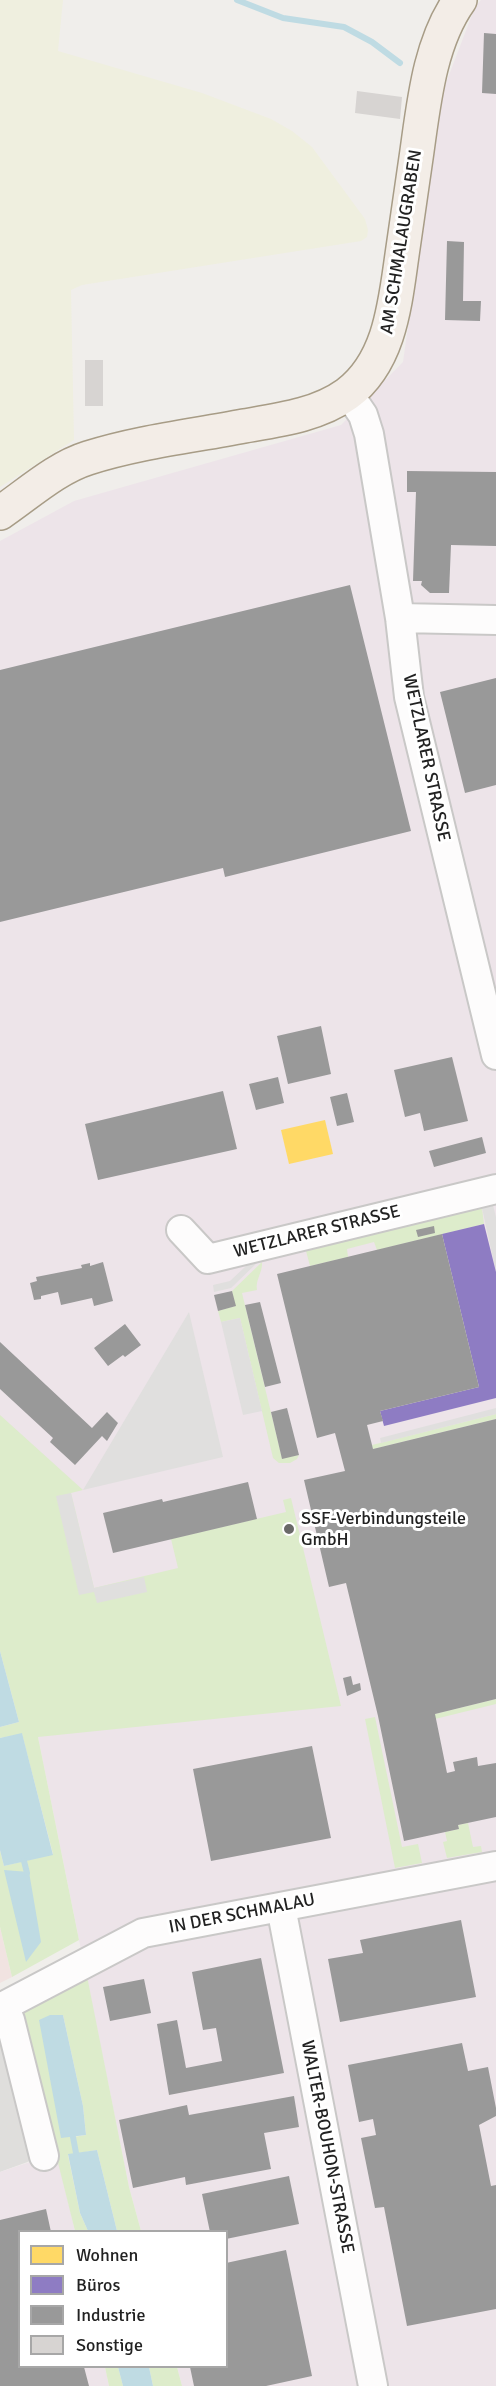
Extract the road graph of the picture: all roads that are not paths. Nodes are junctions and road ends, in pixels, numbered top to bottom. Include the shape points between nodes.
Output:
1 (460, 0) edge
2 (348, 393) junction
3 (0, 513) edge
4 (400, 618) junction
5 (496, 620) edge
6 (496, 1054) edge
7 (496, 1189) edge
8 (181, 1230) dead end
9 (496, 1866) edge
10 (281, 1907) junction
11 (2, 2007) edge
12 (44, 2156) dead end
13 (373, 2386) edge

1 - 2 main road, AM SCHMALAUGRABEN via 442,34 423,107 386,340 372,369
2 - 3 main road, AM SCHMALAUGRABEN via 325,407 291,416 122,448 86,459 62,470
2 - 4 street, WETZLARER STRASSE via 363,415 369,434
4 - 5 street
4 - 6 street, WETZLARER STRASSE via 409,697
7 - 8 street, WETZLARER STRASSE via 208,1259
9 - 10 street, IN DER SCHMALAU
10 - 11 street, IN DER SCHMALAU via 144,1933
10 - 13 street, WALTER-BOUHON-STRASSE
11 - 12 street, IN DER SCHMALAU via 10,2020

